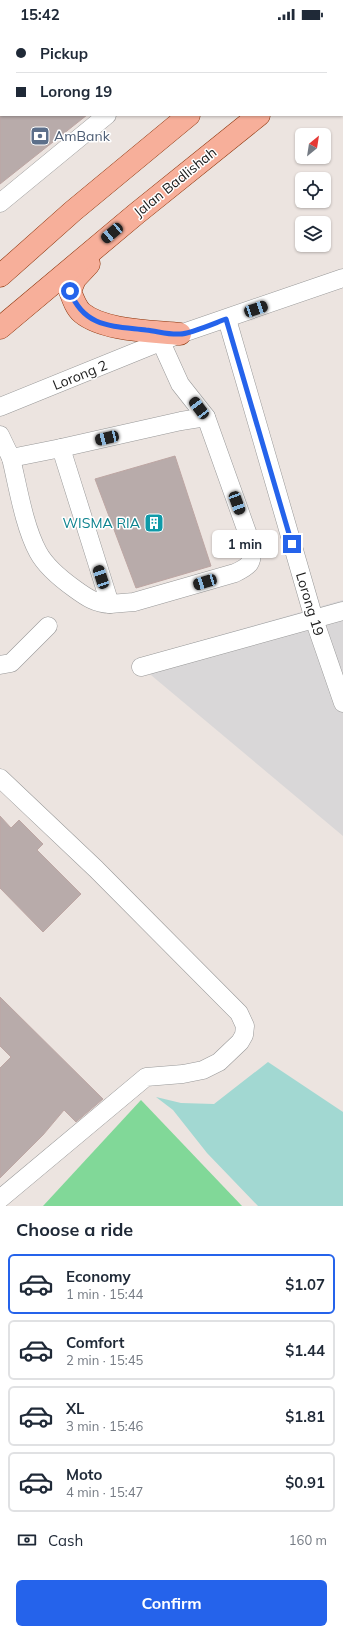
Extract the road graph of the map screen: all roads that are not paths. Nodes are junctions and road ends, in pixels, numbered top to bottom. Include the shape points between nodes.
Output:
1 (107, 116) edge
2 (188, 116) edge
3 (258, 116) edge
4 (0, 203) edge
5 (136, 214) junction
6 (0, 276) edge
7 (343, 278) edge
8 (226, 319) junction
9 (0, 328) edge
10 (171, 338) junction
11 (0, 407) edge
12 (206, 417) junction
13 (0, 435) edge
14 (61, 448) junction
15 (11, 458) junction
16 (110, 604) junction
17 (343, 611) edge
18 (314, 619) junction
19 (48, 626) dead end
20 (0, 665) edge
21 (141, 667) dead end
22 (343, 704) edge
23 (0, 778) edge
24 (0, 1199) edge

1 - 4 street
2 - 6 main road via 73,211
3 - 5 main road, Jalan Badlishah
5 - 9 main road, Jalan Badlishah
5 - 10 main road via 75,279 70,291 81,312 93,320 113,327
7 - 8 street, Lorong 2
8 - 10 street, Lorong 2
8 - 18 street, Lorong 19
10 - 11 street, Lorong 2
10 - 12 street via 180,384
12 - 14 street
12 - 16 street via 252,546 251,562 235,573 205,582 134,602
13 - 15 street
14 - 15 street
14 - 16 street
15 - 16 street via 30,533 39,552 55,572 89,599
17 - 18 street
18 - 21 street
18 - 22 street, Lorong 19
19 - 20 street via 11,663
23 - 24 street via 239,1013 245,1026 240,1042 219,1062 203,1070 146,1077

